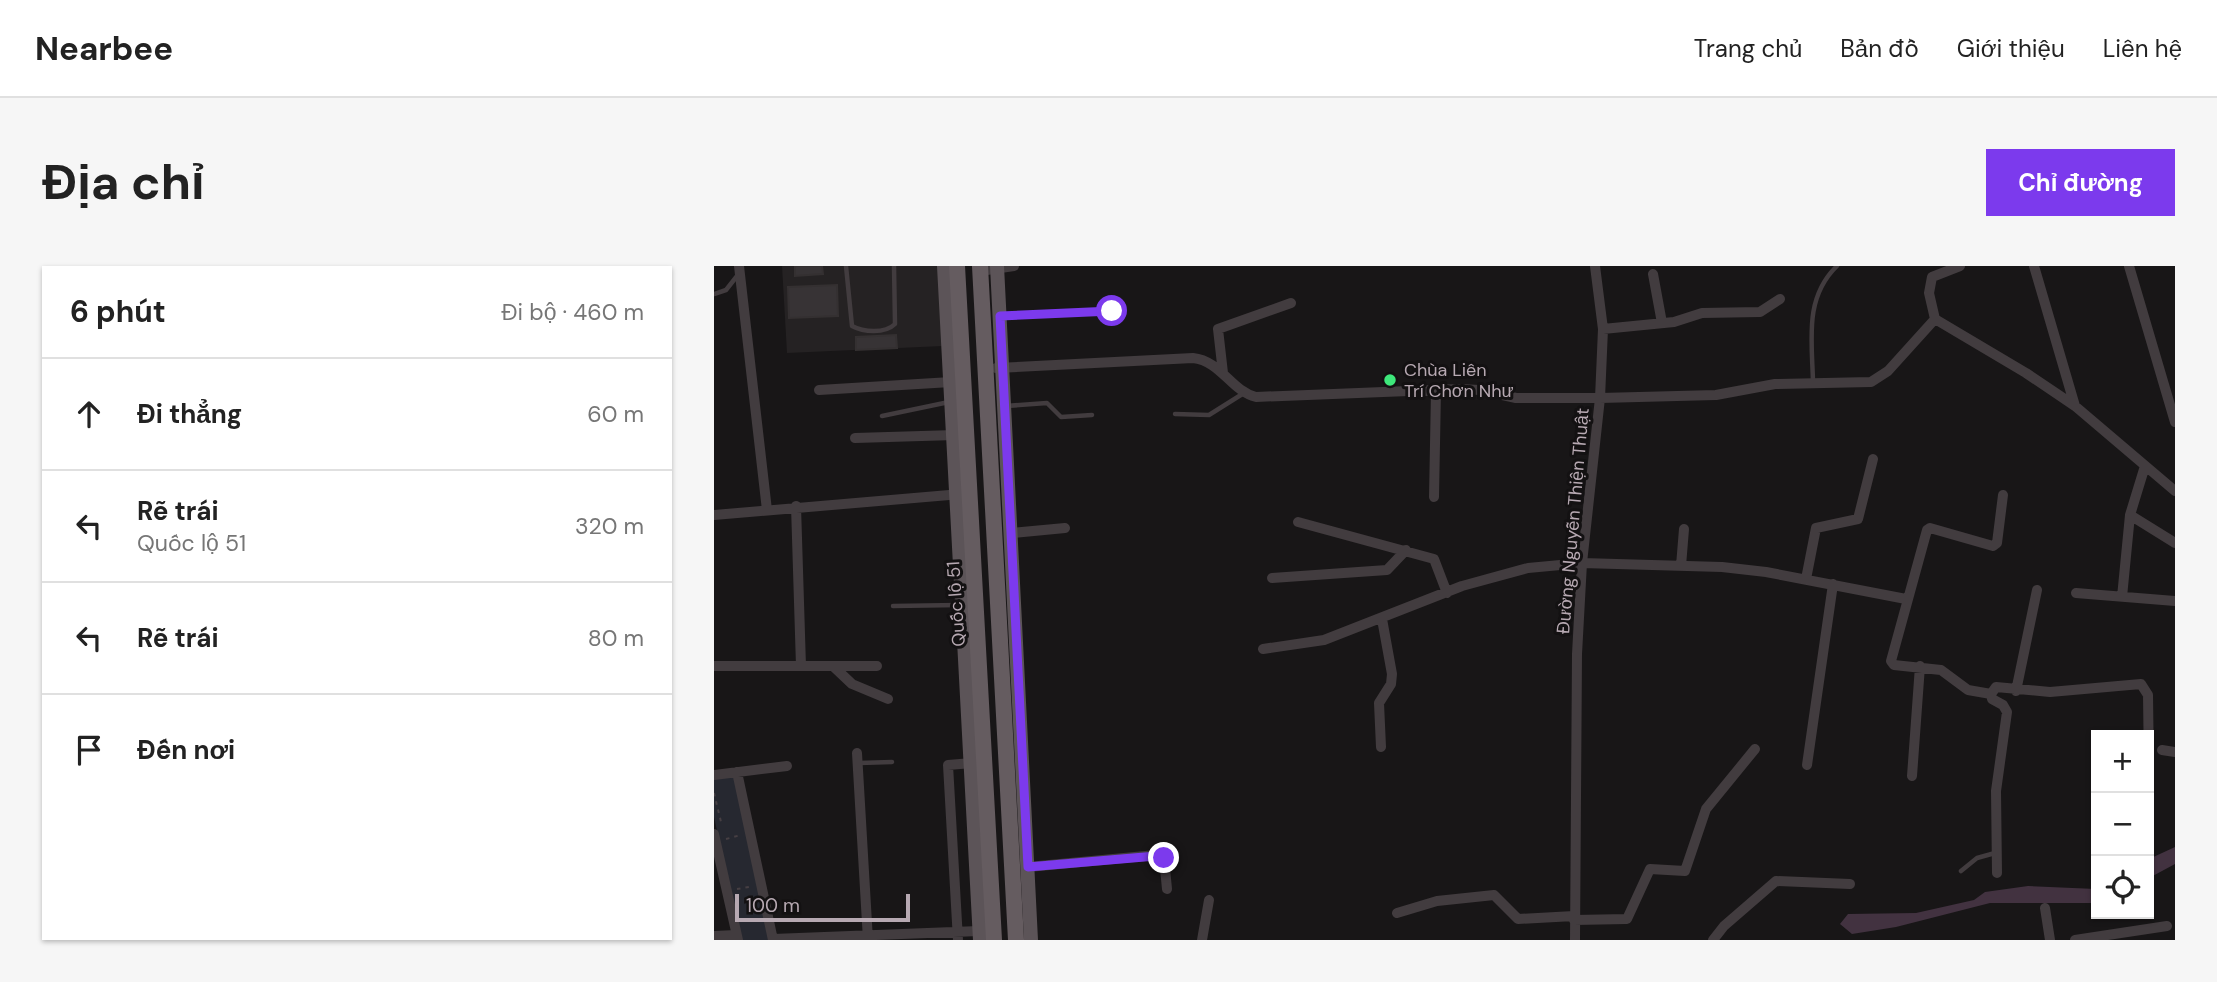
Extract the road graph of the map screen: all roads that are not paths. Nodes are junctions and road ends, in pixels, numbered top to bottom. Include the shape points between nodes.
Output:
1 (846, 266) edge
2 (894, 266) edge
3 (944, 266) edge
4 (957, 266) edge
5 (1014, 266) edge
6 (1595, 266) edge
7 (1837, 266) edge
8 (1959, 266) edge
9 (2035, 266) edge
10 (2129, 266) edge
11 (997, 267) edge
12 (740, 269) edge
13 (980, 269) edge
14 (1653, 274) dead end
15 (714, 294) edge
16 (1780, 299) dead end
17 (1291, 303) dead end
18 (1112, 311) dead end
19 (1000, 316) junction
20 (1935, 319) junction
21 (1662, 323) junction
22 (1603, 329) junction
23 (1003, 367) junction
24 (985, 369) junction
25 (1223, 373) junction
26 (951, 382) junction
27 (1813, 383) junction
28 (819, 390) dead end
29 (1436, 391) junction
30 (1245, 392) junction
31 (1600, 398) junction
32 (953, 401) junction
33 (1006, 406) junction
34 (2075, 406) junction
35 (1175, 414) dead end
36 (1092, 415) dead end
37 (881, 416) dead end
38 (2175, 422) edge
39 (955, 435) junction
40 (855, 438) dead end
41 (1873, 459) dead end
42 (2145, 466) junction
43 (2175, 491) edge
44 (963, 494) junction
45 (2003, 495) dead end
46 (1434, 497) dead end
47 (796, 506) junction
48 (767, 510) junction
49 (714, 515) edge
50 (2130, 515) junction
51 (1298, 522) dead end
52 (1065, 528) dead end
53 (1684, 529) dead end
54 (1013, 533) junction
55 (2175, 543) edge
56 (1406, 550) junction
57 (1582, 563) junction
58 (1681, 566) junction
59 (1272, 578) dead end
60 (1806, 579) junction
61 (1833, 584) junction
62 (2037, 590) dead end
63 (1447, 593) junction
64 (2076, 593) dead end
65 (2122, 597) junction
66 (1906, 599) junction
67 (2175, 601) edge
68 (964, 605) junction
69 (893, 606) dead end
70 (1382, 619) junction
71 (1263, 649) dead end
72 (714, 666) edge
73 (801, 666) junction
74 (833, 666) junction
75 (877, 666) dead end
76 (1920, 666) junction
77 (2016, 691) junction
78 (1991, 694) junction
79 (888, 699) dead end
80 (2148, 730) edge
81 (1381, 747) dead end
82 (1755, 749) dead end
83 (2162, 750) dead end
84 (2175, 752) edge
85 (857, 758) joint
86 (892, 762) dead end
87 (972, 763) junction
88 (1807, 765) dead end
89 (787, 766) dead end
90 (737, 772) junction
91 (714, 775) edge
92 (1912, 776) dead end
93 (1017, 788) junction
94 (714, 834) edge
95 (1995, 853) junction
96 (716, 856) edge
97 (1028, 867) junction
98 (1961, 871) dead end
99 (1997, 873) dead end
100 (1850, 884) dead end
101 (1167, 889) dead end
102 (1209, 900) dead end
103 (2045, 908) dead end
104 (1397, 913) dead end
105 (1574, 918) junction
106 (2167, 926) dead end
107 (714, 936) edge
108 (958, 936) edge
109 (737, 937) edge
110 (984, 937) edge
111 (868, 938) edge
112 (773, 939) edge
113 (1016, 940) edge
114 (1031, 940) edge
115 (1202, 940) edge
116 (1576, 940) edge
117 (1713, 940) edge
118 (2050, 940) edge
119 (2075, 940) edge

1 - 2 lane via 852,326 880,331 894,324
3 - 26 main road, Quốc lộ 51
4 - 44 highway, Quốc lộ 51
5 - 11 street
6 - 22 street
7 - 27 lane via 1816,293 1811,309
8 - 20 street via 1942,271 1929,282
9 - 34 street
10 - 38 street
11 - 13 street
11 - 19 main road
12 - 15 lane via 726,290
12 - 48 street
13 - 24 highway
14 - 21 street
16 - 21 street via 1760,312 1702,313
17 - 25 street via 1218,329
18 - 19 lane
19 - 23 main road
20 - 27 street via 1882,377 1871,382
20 - 34 street
21 - 22 street
22 - 31 street
23 - 24 street
23 - 25 street via 1193,358 1203,359
23 - 33 main road
24 - 93 highway
25 - 30 street
26 - 28 street
26 - 32 main road, Quốc lộ 51
27 - 31 street via 1775,384 1716,396
29 - 30 street, Đường Nguyễn Thiện Thuật via 1266,398
29 - 31 street, Đường Nguyễn Thiện Thuật via 1469,389 1516,398
29 - 46 street
30 - 35 lane via 1209,415
31 - 57 street, Đường Nguyễn Thiện Thuật
32 - 37 lane
32 - 39 main road, Quốc lộ 51
33 - 36 lane via 1047,403 1060,417
33 - 54 main road
34 - 42 street
39 - 40 street
39 - 44 main road, Quốc lộ 51
41 - 60 street via 1858,519 1816,528
42 - 43 street
42 - 50 street
44 - 47 street
44 - 68 main road, Quốc lộ 51
44 - 110 highway, Quốc lộ 51
45 - 66 street via 1993,546 1927,530
47 - 48 street
47 - 73 street
48 - 49 street
50 - 55 street
50 - 65 street
51 - 56 street
52 - 54 street
53 - 58 street
54 - 93 main road
56 - 59 street via 1387,570
56 - 63 street via 1434,559
57 - 58 street
57 - 63 street via 1528,568
57 - 105 street, Đường Nguyễn Thiện Thuật
58 - 60 street
60 - 61 street
61 - 66 street
61 - 88 street
62 - 77 street
63 - 70 street
64 - 65 street
65 - 67 street
66 - 76 street via 1891,661
68 - 69 lane
68 - 87 main road, Quốc lộ 51
70 - 71 street via 1324,640
70 - 81 street via 1392,674 1379,703
72 - 73 street
73 - 74 street
74 - 75 street
74 - 79 street via 852,684
76 - 78 street via 1941,670 1968,690
76 - 92 street
77 - 78 street via 1995,688
77 - 80 street via 2141,684 2148,695
78 - 95 street via 2007,712 1996,791
82 - 105 street via 1706,809 1685,871 1650,869 1627,919
83 - 84 street
85 - 86 lane
85 - 111 street
87 - 108 street via 948,765
87 - 110 main road, Quốc lộ 51
89 - 90 street
90 - 91 street
90 - 112 street
93 - 97 main road
93 - 113 highway
94 - 96 street
95 - 98 lane via 1977,858
95 - 99 street
96 - 109 street
97 - 101 street via 1156,856 1164,858
97 - 114 main road
100 - 117 street via 1776,881
102 - 115 street
103 - 118 street
104 - 105 street via 1431,902 1494,895 1518,919
105 - 116 street, Đường Nguyễn Thiện Thuật
106 - 119 street
107 - 109 street
108 - 110 street
108 - 111 street
111 - 112 street

